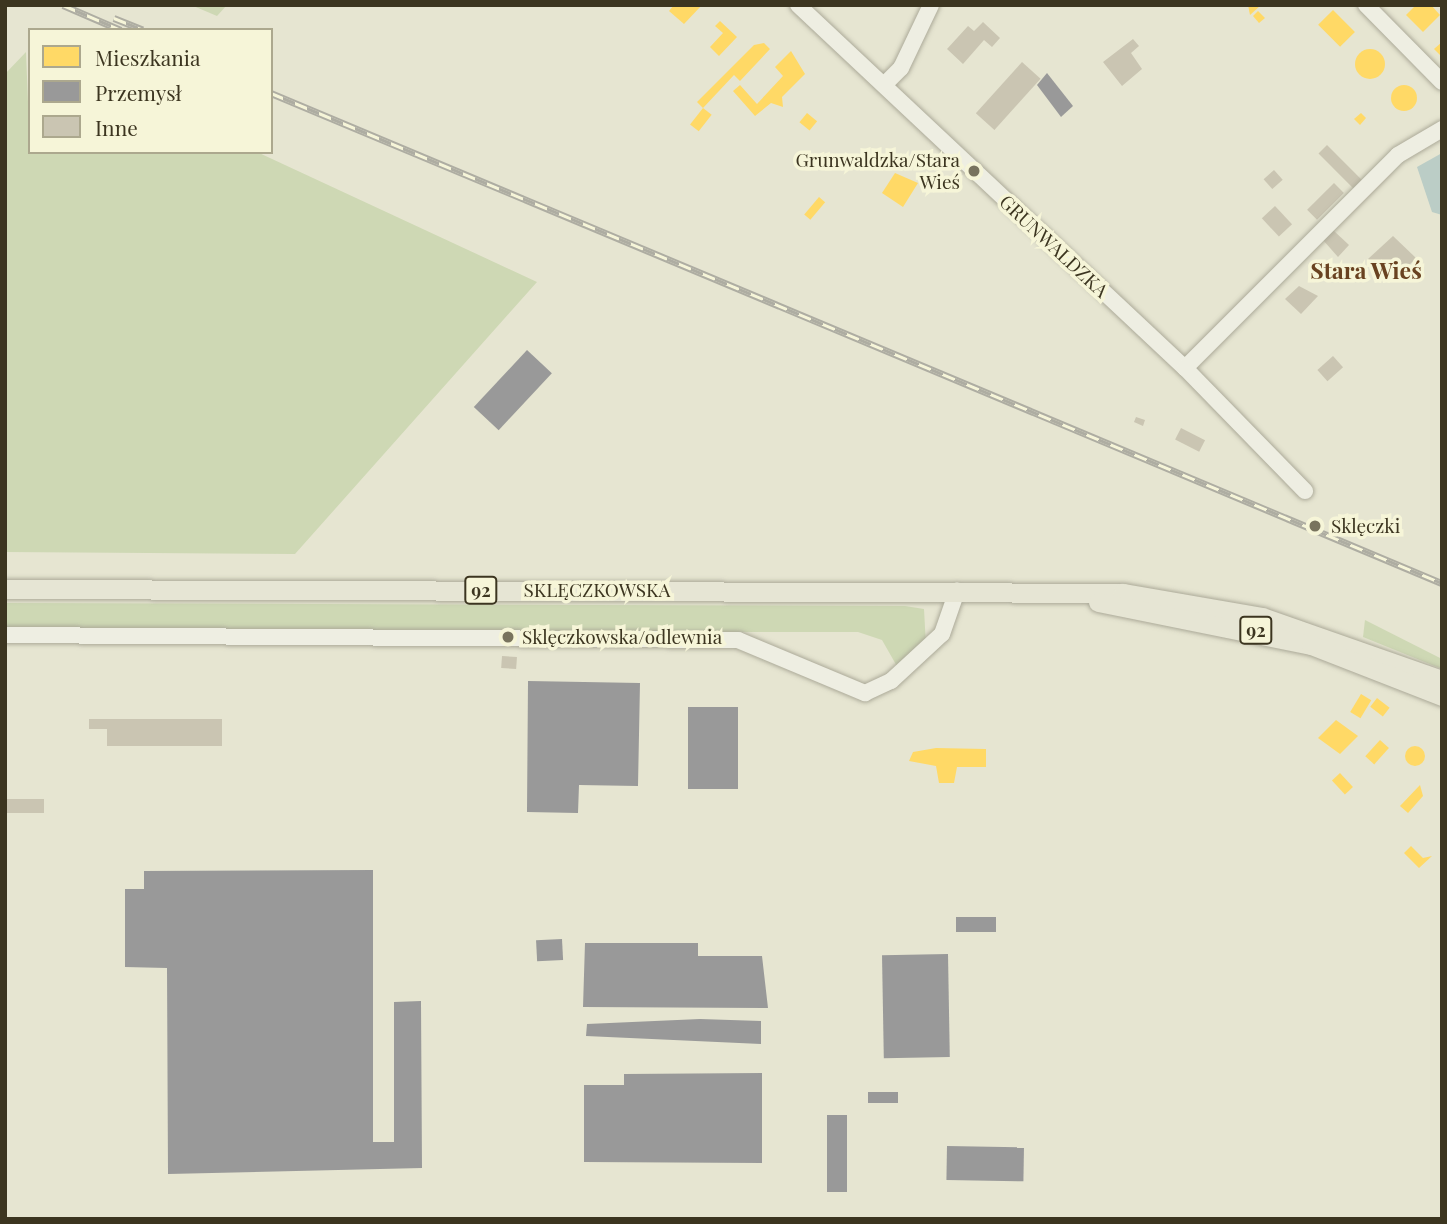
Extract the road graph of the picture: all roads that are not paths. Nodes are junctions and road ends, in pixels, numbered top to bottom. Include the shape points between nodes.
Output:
1 (798, 5) edge
2 (930, 5) edge
3 (1366, 5) edge
4 (1442, 82) edge
5 (884, 85) junction
6 (1442, 129) edge
7 (1185, 368) junction
8 (1305, 491) dead end
9 (5, 589) edge
10 (957, 591) junction
11 (1063, 594) junction
12 (5, 635) edge
13 (1442, 680) edge
14 (1442, 696) edge

1 - 5 street, GRUNWALDZKA
2 - 5 street via 901,68
3 - 4 street
5 - 7 street, GRUNWALDZKA
6 - 7 street via 1398,155
7 - 8 street, GRUNWALDZKA
9 - 10 main road, SKLĘCZKOWSKA / 92
10 - 11 main road, SKLĘCZKOWSKA / 92
10 - 12 street via 942,634 891,681 865,693 738,640
11 - 13 main road, SKLĘCZKOWSKA / 92 via 1123,593 1218,607 1319,633
11 - 14 main road, SKLĘCZKOWSKA / 92 via 1257,631

